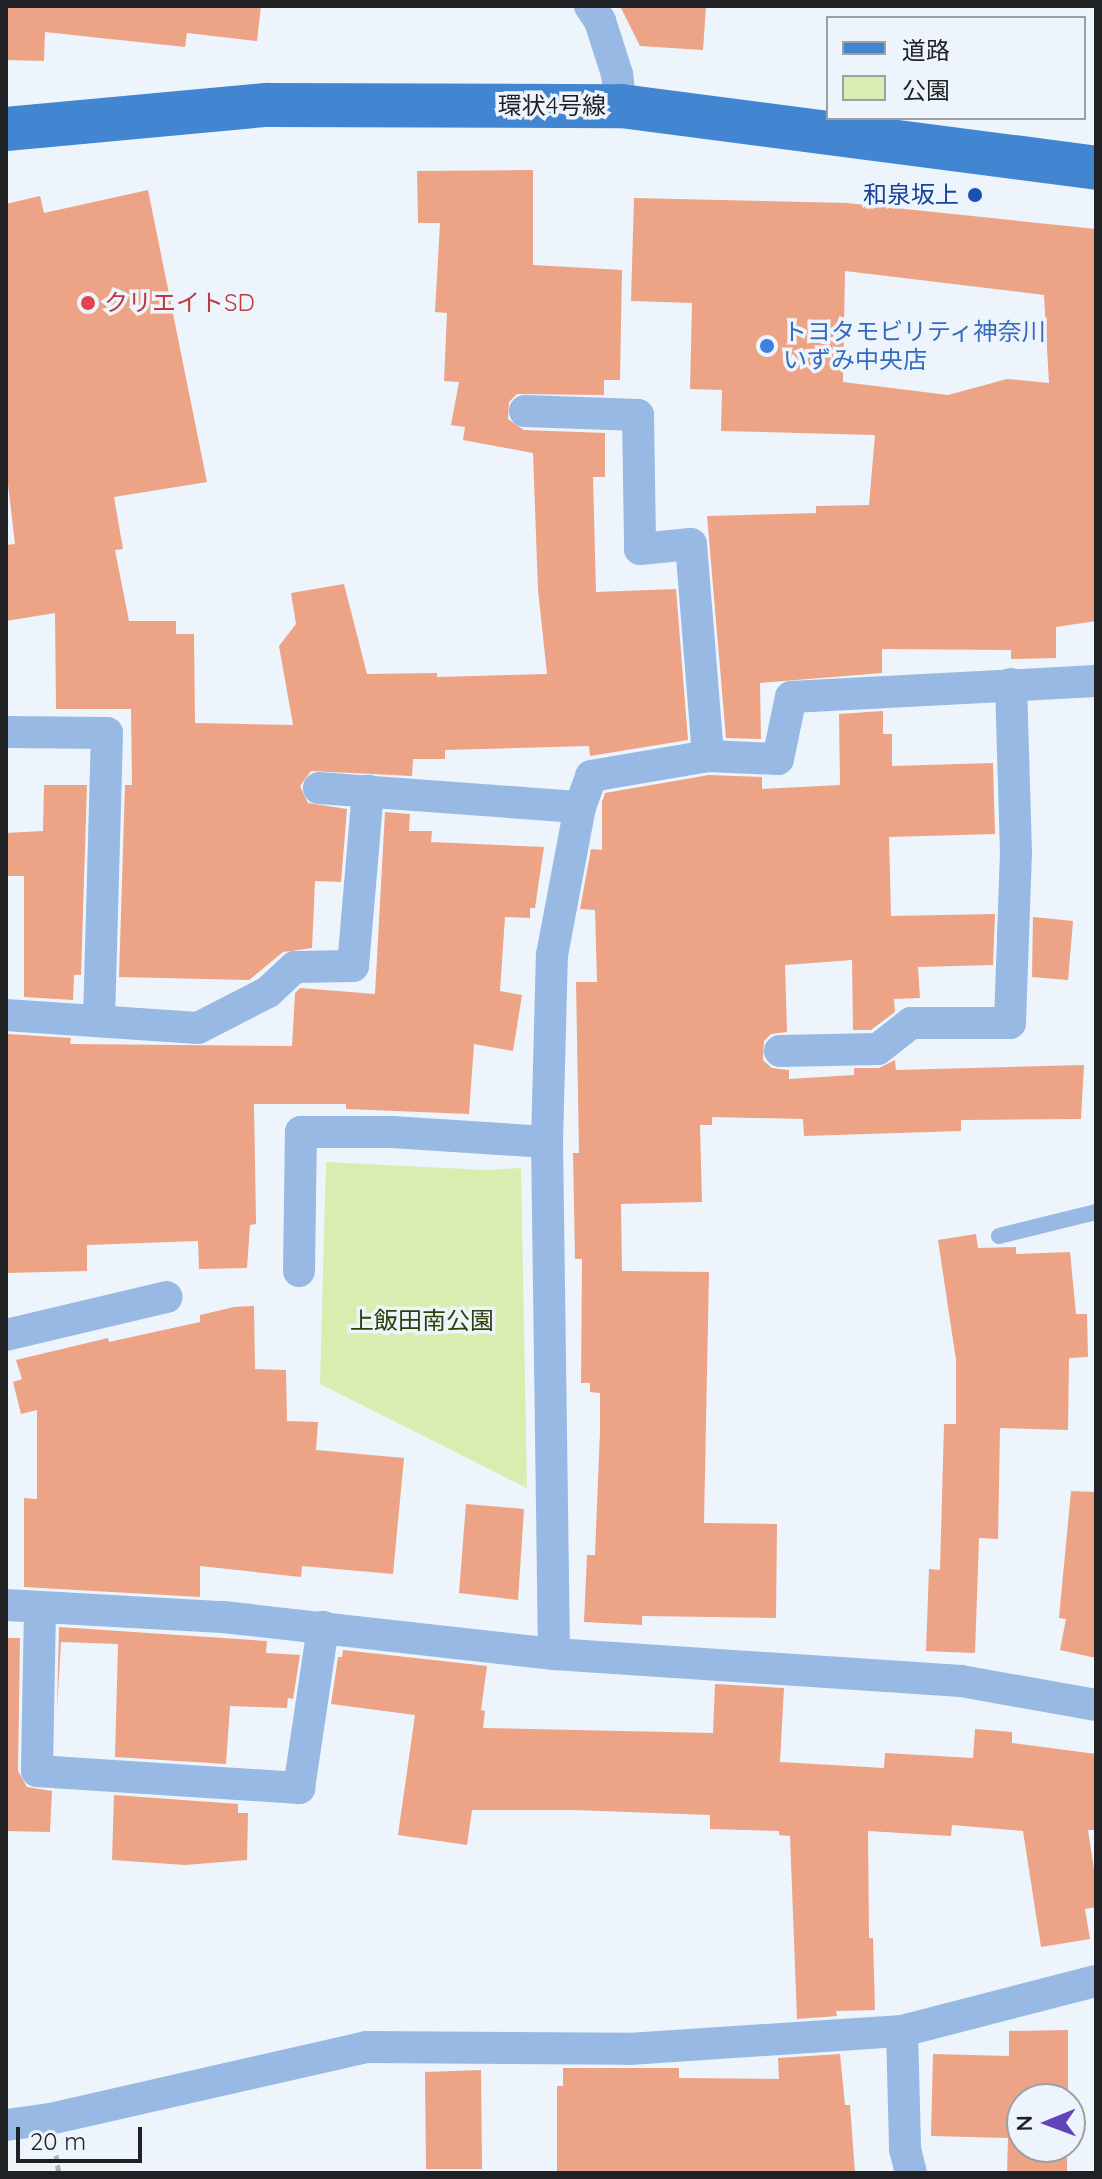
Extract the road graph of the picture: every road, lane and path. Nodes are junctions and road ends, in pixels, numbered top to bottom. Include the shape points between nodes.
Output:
1 (590, 6) edge
2 (621, 106) junction
3 (6, 129) edge
4 (1096, 168) edge
5 (525, 411) dead end
6 (1096, 681) edge
7 (1011, 684) junction
8 (6, 732) edge
9 (708, 756) junction
10 (319, 788) dead end
11 (368, 791) junction
12 (580, 807) junction
13 (6, 1015) edge
14 (99, 1020) junction
15 (780, 1051) dead end
16 (547, 1142) junction
17 (1096, 1212) edge
18 (999, 1236) dead end
19 (299, 1271) dead end
20 (167, 1297) dead end
21 (6, 1335) edge
22 (6, 1605) edge
23 (40, 1610) junction
24 (323, 1627) junction
25 (554, 1654) junction
26 (1096, 1705) edge
27 (1096, 1981) edge
28 (902, 2031) junction
29 (6, 2125) edge
30 (911, 2173) edge

1 - 2 street via 617,74
2 - 3 main road, 環状4号線 via 267,105
2 - 4 main road, 環状4号線
5 - 9 street via 638,415 640,549 691,544
6 - 7 street
7 - 9 street via 791,697 778,759
7 - 15 street via 1016,853 1010,1023 911,1023 878,1049
8 - 14 street via 107,733
9 - 12 street via 591,776
10 - 11 street
11 - 12 street
11 - 14 street via 353,966 295,967 268,992 198,1028
12 - 16 street via 552,955
13 - 14 street
16 - 19 street via 301,1132
16 - 25 street
17 - 18 lane
20 - 21 street
22 - 23 street
23 - 24 street
23 - 24 street via 37,1771 299,1788
24 - 25 street
25 - 26 street via 961,1681
27 - 28 street
28 - 29 street via 629,2049 366,2047
28 - 30 street via 905,2149

